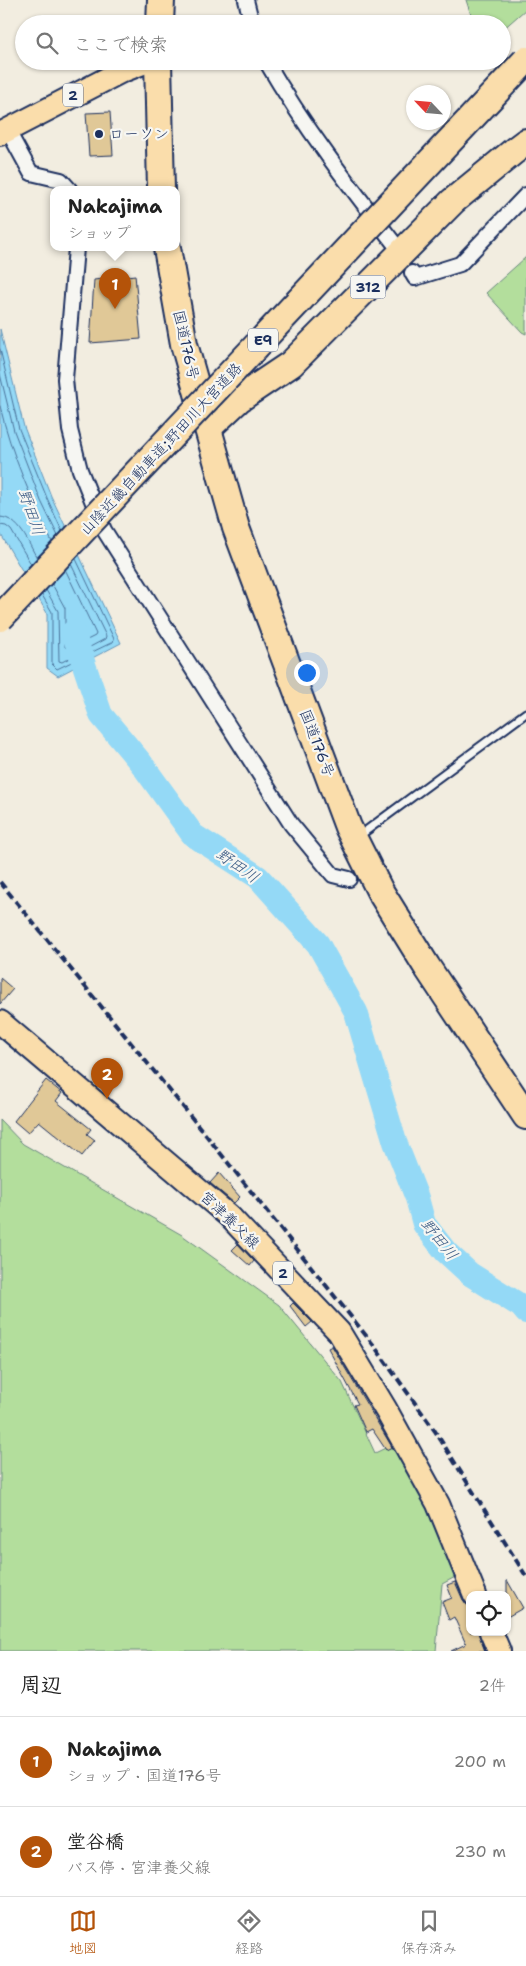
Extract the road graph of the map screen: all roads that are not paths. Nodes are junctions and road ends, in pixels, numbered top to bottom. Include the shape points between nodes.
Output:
1 (161, 0) edge
2 (246, 0) edge
3 (160, 15) edge
4 (250, 15) edge
5 (526, 60) edge
6 (125, 70) edge
7 (158, 70) edge
8 (271, 70) edge
9 (4, 131) edge
10 (526, 142) edge
11 (526, 159) edge
12 (66, 186) edge
13 (161, 186) edge
14 (526, 195) edge
15 (396, 247) dead end
16 (76, 251) edge
17 (168, 251) edge
18 (412, 273) dead end
19 (208, 428) junction
20 (0, 618) edge
21 (526, 713) edge
22 (354, 840) junction
23 (349, 879) dead end
24 (0, 1022) edge
25 (526, 1116) edge
26 (473, 1591) edge
27 (493, 1636) edge
28 (499, 1651) edge

1 - 3 highway
2 - 4 street
5 - 20 highway, 山陰近畿自動車道;野田川大宮道路 / E9, bridge
6 - 9 main road, 2
7 - 13 highway
8 - 15 street via 349,185
9 - 12 street via 31,174 61,180
10 - 19 highway, 312 via 453,201 290,364 239,399
11 - 19 highway, 312 via 465,208 331,349 298,378 243,418
14 - 18 street via 460,264 415,278
16 - 23 street via 65,379 70,430 80,470 104,530 291,824 333,875
17 - 19 highway, 国道176号 via 184,344
19 - 22 highway, 国道176号 via 236,528
21 - 22 lane
22 - 25 highway, 国道176号 via 380,891
24 - 26 main road, 宮津養父線 / 2 via 229,1216 339,1332 438,1504
27 - 28 main road

